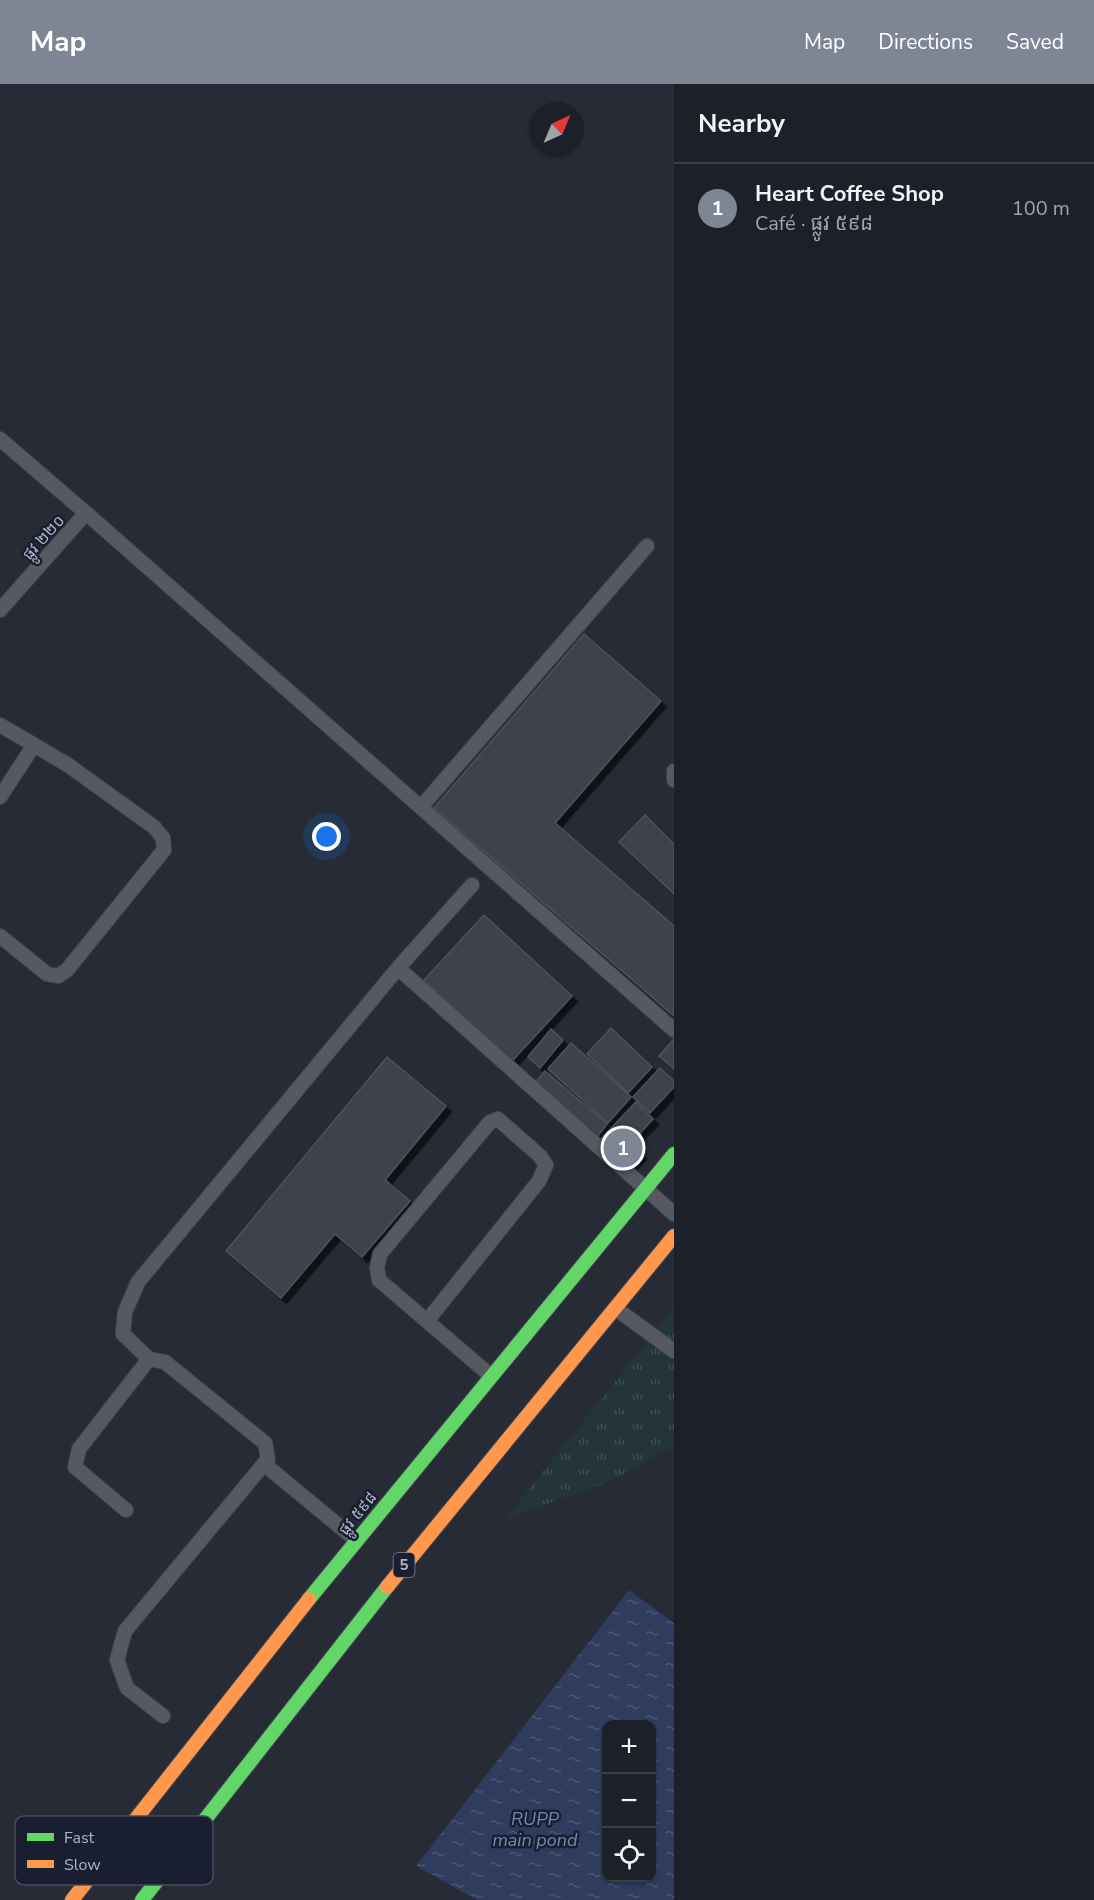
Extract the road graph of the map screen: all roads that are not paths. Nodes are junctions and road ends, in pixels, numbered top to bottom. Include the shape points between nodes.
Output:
1 (0, 440) edge
2 (86, 513) junction
3 (647, 546) dead end
4 (0, 610) edge
5 (0, 725) edge
6 (34, 745) junction
7 (674, 771) edge
8 (674, 780) edge
9 (0, 797) edge
10 (421, 807) junction
11 (472, 885) dead end
12 (0, 936) edge
13 (398, 968) junction
14 (674, 1030) edge
15 (674, 1154) edge
16 (645, 1188) junction
17 (674, 1214) edge
18 (674, 1236) edge
19 (611, 1305) junction
20 (427, 1322) junction
21 (674, 1352) edge
22 (149, 1359) junction
23 (491, 1376) junction
24 (264, 1464) junction
25 (126, 1510) dead end
26 (356, 1540) junction
27 (163, 1716) dead end
28 (137, 1816) edge
29 (207, 1816) edge
30 (84, 1885) edge
31 (153, 1885) edge
32 (158, 1885) edge
33 (72, 1900) edge
34 (142, 1900) edge
35 (157, 1900) edge

1 - 2 lane
2 - 4 lane, ផ្លូវ ២២០
2 - 10 lane
3 - 10 lane
5 - 6 lane
6 - 9 lane
6 - 12 lane via 153,827 163,838 164,849 67,970 58,976 46,974
7 - 8 lane
10 - 14 lane
11 - 13 lane
13 - 16 lane
13 - 22 lane via 138,1282 125,1312 123,1334
15 - 16 main road, ផ្លូវ ៥៩៨
16 - 17 lane
16 - 23 main road, ផ្លូវ ៥៩៨ via 579,1278
18 - 19 main road, 5
19 - 21 lane
19 - 29 main road, 5
20 - 20 lane via 539,1181 546,1165 498,1119 490,1122 380,1254 379,1280
20 - 23 lane
22 - 24 lane via 165,1362 265,1443 268,1459
22 - 25 lane via 79,1449 75,1467
23 - 26 main road, ផ្លូវ ៥៩៨
24 - 26 lane
24 - 27 lane via 125,1631 117,1660 127,1688
26 - 28 main road, ផ្លូវ ៥៩៨
30 - 33 main road, ផ្លូវ ៥៩៨
31 - 34 main road, 5
32 - 35 main road

